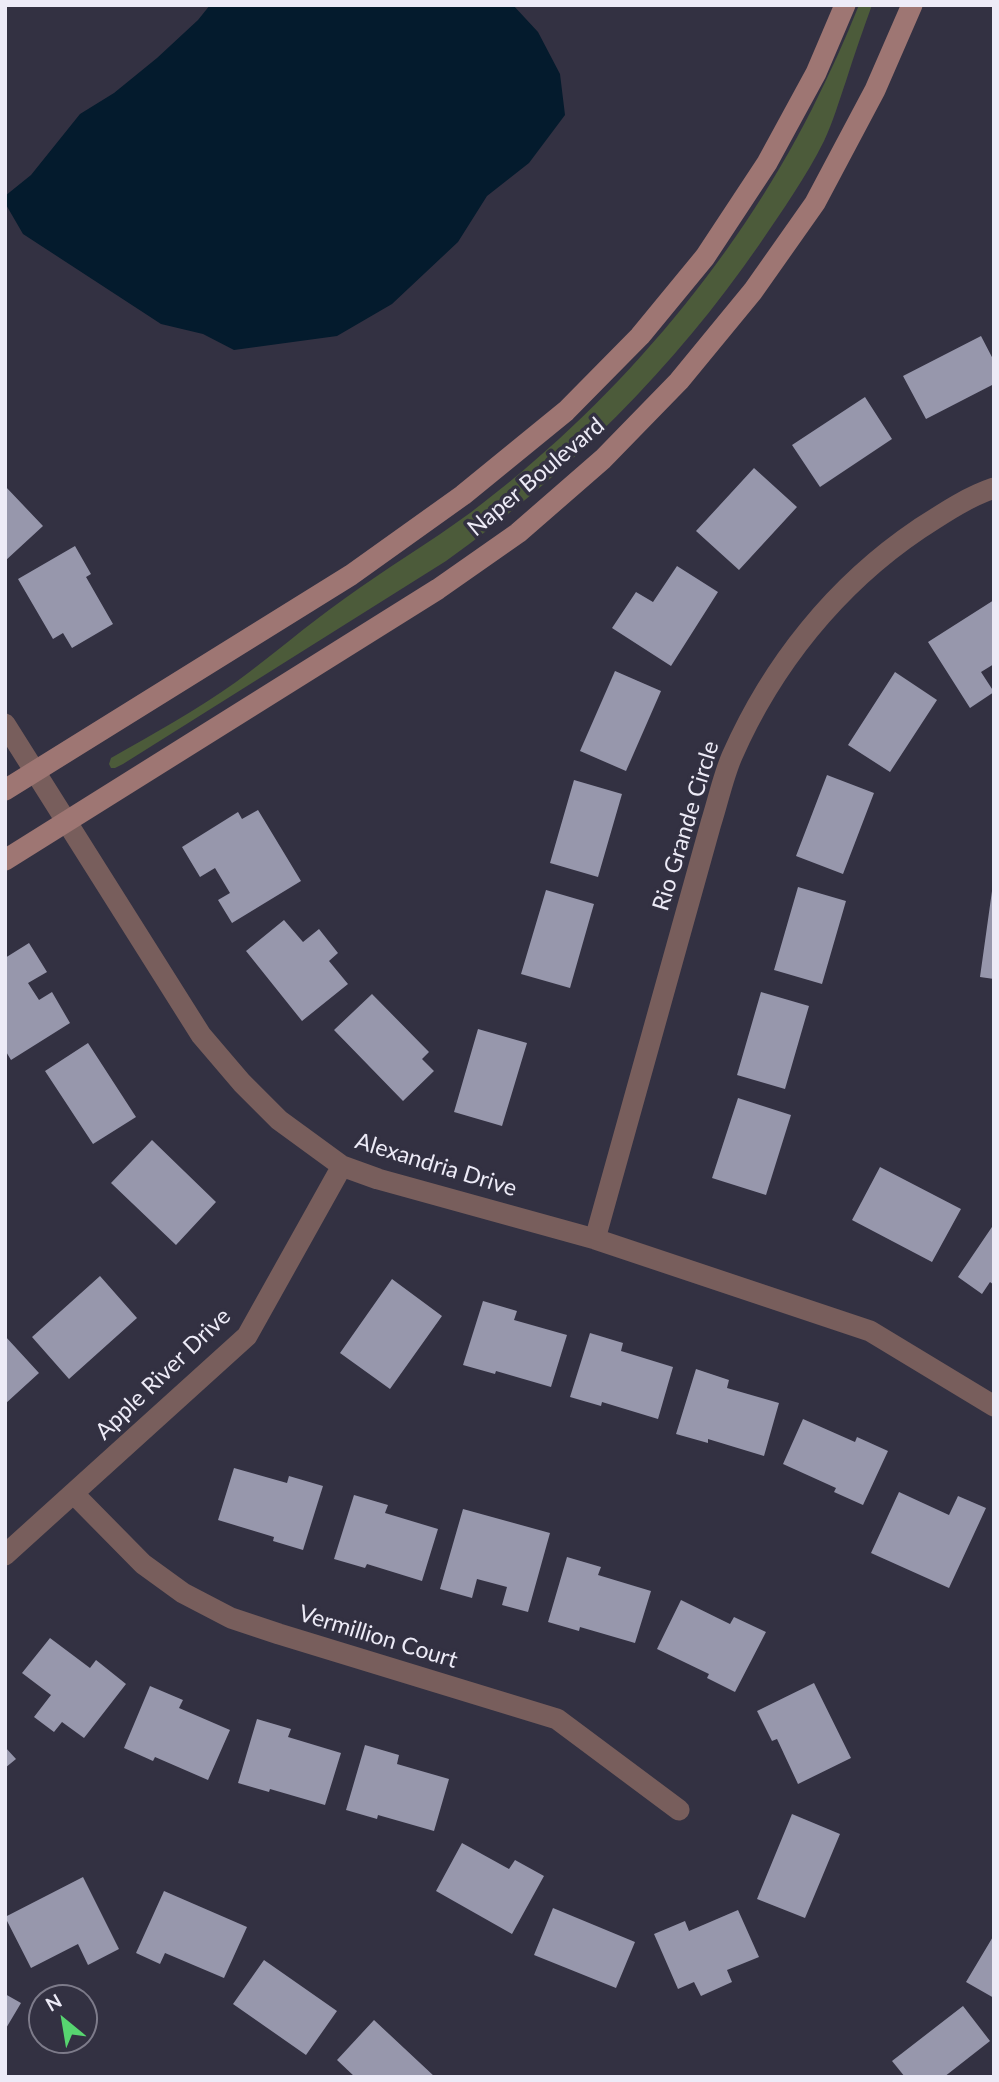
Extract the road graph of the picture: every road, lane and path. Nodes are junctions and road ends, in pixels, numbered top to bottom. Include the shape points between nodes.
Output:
1 (845, 5) edge
2 (912, 5) edge
3 (994, 488) edge
4 (5, 724) edge
5 (36, 771) junction
6 (5, 790) edge
7 (67, 822) junction
8 (5, 860) edge
9 (342, 1166) junction
10 (594, 1239) junction
11 (994, 1405) edge
12 (74, 1494) junction
13 (5, 1555) edge
14 (679, 1810) dead end

1 - 5 main road, Naper Boulevard via 816,73 767,163 705,257 640,336 566,411 463,495 351,575
2 - 7 main road, Naper Boulevard via 875,90 815,203 753,291 679,381 603,459 518,533 438,589
3 - 10 street, Rio Grande Circle via 942,514 864,571 792,650 750,719 731,758 711,822
4 - 5 street, Alexandria Drive
5 - 6 main road, Naper Boulevard
5 - 7 street, Alexandria Drive
7 - 8 main road, Naper Boulevard
7 - 9 street, Alexandria Drive via 201,1035 279,1120
9 - 10 street, Alexandria Drive
9 - 12 street, Apple River Drive via 247,1336
10 - 11 street, Alexandria Drive via 870,1331
12 - 13 street, Apple River Drive
12 - 14 street, Vermillion Court via 143,1564 231,1618 557,1719

